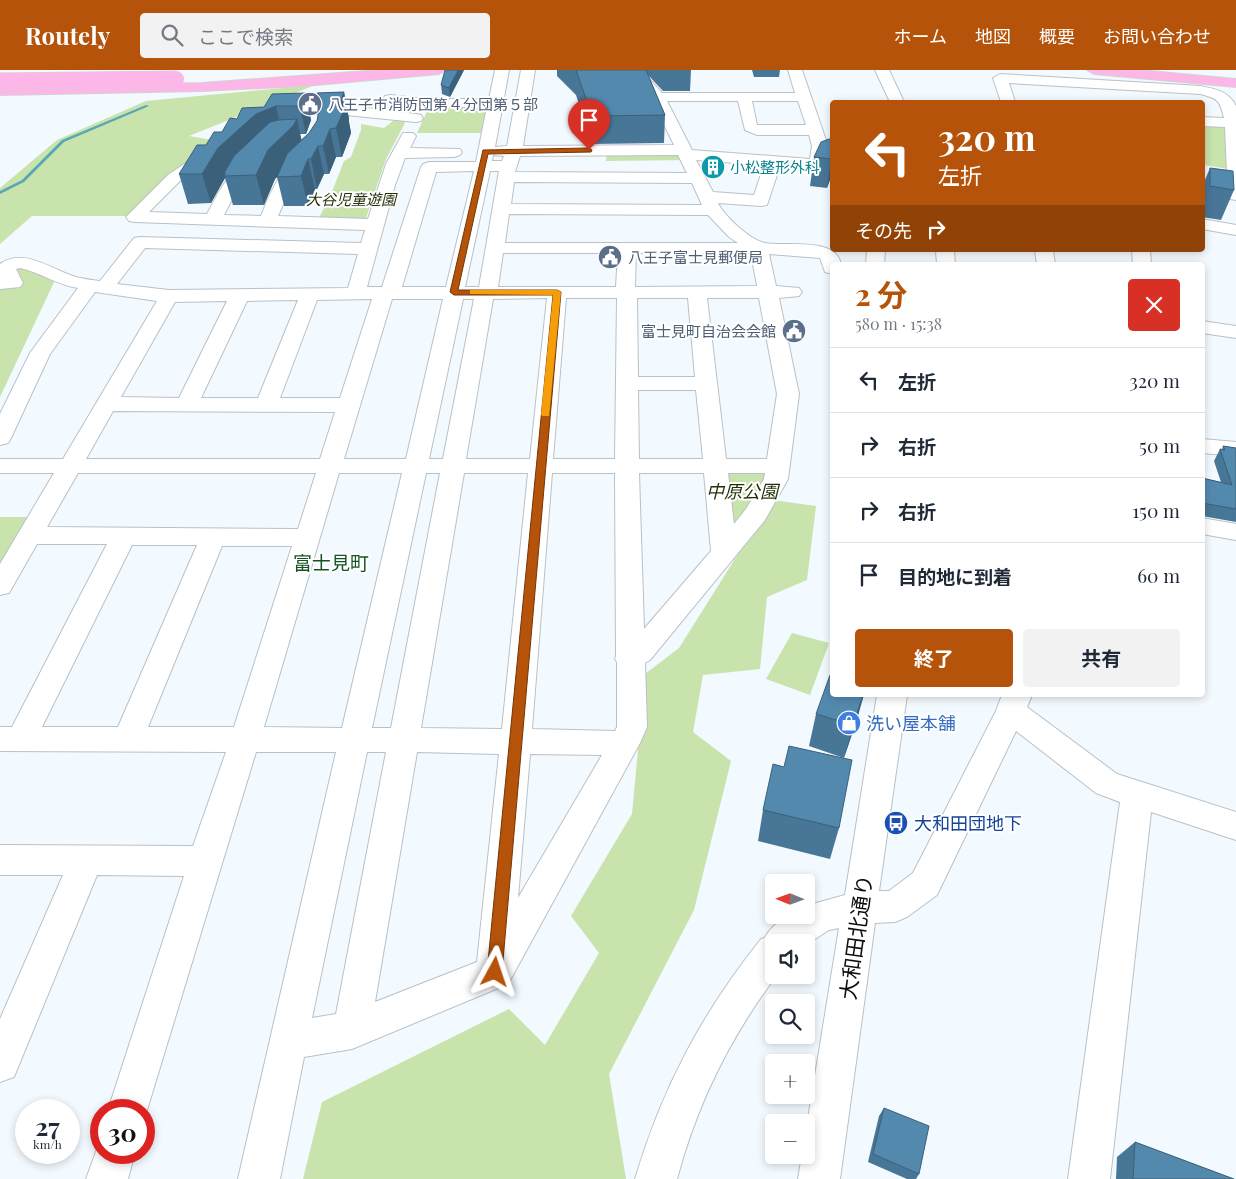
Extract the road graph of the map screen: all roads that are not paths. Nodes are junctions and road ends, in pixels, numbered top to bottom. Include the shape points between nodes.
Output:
1 (285, 70) edge
2 (350, 70) edge
3 (439, 70) edge
4 (502, 70) edge
5 (528, 70) edge
6 (633, 70) edge
7 (795, 70) edge
8 (882, 70) edge
9 (1094, 70) edge
10 (1190, 70) edge
11 (1231, 70) edge
12 (1236, 70) edge
13 (1142, 71) edge
14 (405, 72) junction
15 (79, 74) edge
16 (1236, 74) edge
17 (0, 77) edge
18 (1236, 79) edge
19 (0, 81) edge
20 (174, 82) junction
21 (1236, 83) edge
22 (0, 86) edge
23 (0, 91) edge
24 (55, 91) junction
25 (376, 97) dead end
26 (658, 97) junction
27 (744, 97) junction
28 (804, 97) junction
29 (896, 100) edge
30 (1007, 100) edge
31 (423, 102) junction
32 (496, 103) junction
33 (416, 118) junction
34 (1205, 121) edge
35 (260, 122) edge
36 (1235, 123) edge
37 (815, 130) junction
38 (223, 144) edge
39 (313, 148) edge
40 (264, 152) edge
41 (685, 152) junction
42 (401, 153) junction
43 (484, 159) junction
44 (773, 161) junction
45 (509, 164) junction
46 (825, 165) edge
47 (190, 167) junction
48 (699, 178) junction
49 (1236, 195) edge
50 (711, 203) junction
51 (501, 209) junction
52 (167, 218) junction
53 (213, 219) junction
54 (266, 221) junction
55 (377, 224) junction
56 (1205, 225) edge
57 (1236, 230) edge
58 (494, 248) junction
59 (627, 248) junction
60 (759, 248) junction
61 (370, 249) junction
62 (831, 262) edge
63 (0, 283) edge
64 (97, 287) junction
65 (454, 292) junction
66 (488, 292) junction
67 (557, 292) junction
68 (770, 292) junction
69 (792, 292) dead end
70 (356, 293) junction
71 (387, 293) junction
72 (626, 293) junction
73 (698, 293) junction
74 (310, 294) junction
75 (240, 295) junction
76 (169, 296) junction
77 (1205, 327) edge
78 (1236, 332) edge
79 (628, 383) junction
80 (707, 384) junction
81 (106, 404) junction
82 (187, 404) junction
83 (267, 404) junction
84 (348, 405) junction
85 (0, 438) edge
86 (1205, 446) edge
87 (1236, 449) edge
88 (72, 465) junction
89 (0, 466) edge
90 (329, 466) junction
91 (415, 466) junction
92 (454, 466) junction
93 (778, 466) junction
94 (540, 467) junction
95 (627, 467) junction
96 (714, 467) junction
97 (1205, 527) edge
98 (1236, 532) edge
99 (29, 535) junction
100 (124, 536) junction
101 (213, 537) junction
102 (307, 538) junction
103 (724, 553) junction
104 (0, 586) edge
105 (629, 659) junction
106 (892, 697) edge
107 (1014, 703) edge
108 (11, 738) edge
109 (128, 740) junction
110 (245, 740) junction
111 (354, 740) junction
112 (404, 740) junction
113 (516, 742) junction
114 (625, 743) junction
115 (1137, 794) junction
116 (1236, 826) edge
117 (0, 860) edge
118 (86, 861) junction
119 (205, 861) junction
120 (860, 908) junction
121 (793, 934) edge
122 (765, 963) edge
123 (495, 972) junction
124 (352, 1030) junction
125 (289, 1041) junction
126 (0, 1063) edge
127 (131, 1099) edge
128 (111, 1164) edge
129 (825, 1177) edge
130 (107, 1179) edge
131 (259, 1179) edge
132 (656, 1179) edge
133 (1089, 1179) edge

1 - 15 highway via 185,75
2 - 20 highway
3 - 14 highway
4 - 32 street
5 - 45 street
6 - 26 street
7 - 28 street
8 - 29 street
9 - 21 highway
10 - 16 highway
11 - 12 highway
13 - 18 highway
14 - 20 highway
14 - 24 highway via 241,86
15 - 17 highway
15 - 24 street
19 - 20 highway, bridge
20 - 22 highway
23 - 24 highway
25 - 31 street
26 - 27 street
26 - 41 street
27 - 28 street
27 - 37 street via 750,127 757,130
28 - 37 street
30 - 36 street via 1000,78 1200,90 1225,99
31 - 32 street
31 - 33 street
32 - 43 street
33 - 35 street via 357,110 320,117 289,110
33 - 42 street
34 - 36 street
36 - 49 street
37 - 46 street
38 - 47 street
39 - 54 street via 285,180
40 - 53 street via 233,182
41 - 44 street
41 - 45 street
41 - 48 street
42 - 43 street
42 - 55 street via 394,164
43 - 45 street
43 - 65 street
43 - 71 street via 429,168 393,286
44 - 46 street
44 - 50 street via 761,200
45 - 48 street
45 - 51 street
47 - 52 street via 194,170 183,195
47 - 52 street via 174,178 135,217
48 - 50 street
50 - 51 street
50 - 60 street via 736,233
51 - 58 street
52 - 53 street
53 - 54 street
54 - 55 street
55 - 61 street
56 - 57 street
58 - 59 street
58 - 66 street
59 - 60 street
59 - 72 street
60 - 62 street via 816,251 826,254
60 - 68 street
61 - 64 street via 140,242
61 - 70 street
63 - 64 street via 13,283 6,268 21,262 68,281
64 - 76 street
64 - 85 street via 40,353
65 - 66 street
65 - 71 street
65 - 91 street
66 - 67 street
66 - 92 street via 483,299
67 - 72 street
67 - 94 street
68 - 69 street
68 - 73 street
68 - 93 street via 788,394
70 - 71 street
70 - 74 street
71 - 84 street via 381,300
72 - 73 street
72 - 79 street
73 - 80 street
74 - 75 street
74 - 83 street
75 - 76 street
75 - 82 street
76 - 81 street
77 - 78 street
79 - 80 street
79 - 95 street
80 - 96 street
81 - 82 street
81 - 88 street
82 - 83 street
83 - 84 street
84 - 90 street
86 - 87 street
88 - 89 street
88 - 90 street
88 - 99 street
90 - 91 street
90 - 102 street
91 - 92 street
91 - 111 street
92 - 94 street
92 - 112 street
93 - 96 street
93 - 103 street via 776,479 756,514
94 - 95 street
94 - 113 street
95 - 96 street
95 - 105 street
96 - 103 street
97 - 98 street
99 - 100 street
99 - 104 street
100 - 101 street
100 - 108 street
101 - 102 street
101 - 109 street
102 - 110 street
103 - 105 street via 640,653
105 - 114 street via 632,727
106 - 120 street, 大和田北通り
107 - 115 street via 1107,784
107 - 120 street via 925,884 895,906
108 - 109 street
109 - 110 street
110 - 111 street
110 - 119 street
111 - 112 street
111 - 125 street
112 - 113 street
112 - 124 street
113 - 114 street
113 - 123 street
114 - 123 street
115 - 116 street
115 - 133 street
117 - 118 street
118 - 119 street
118 - 126 street
119 - 127 street
120 - 121 street via 821,916
120 - 129 street, 大和田北通り
122 - 132 street via 725,1017 694,1078 664,1145
123 - 124 street
124 - 125 street
125 - 131 street
128 - 130 street

